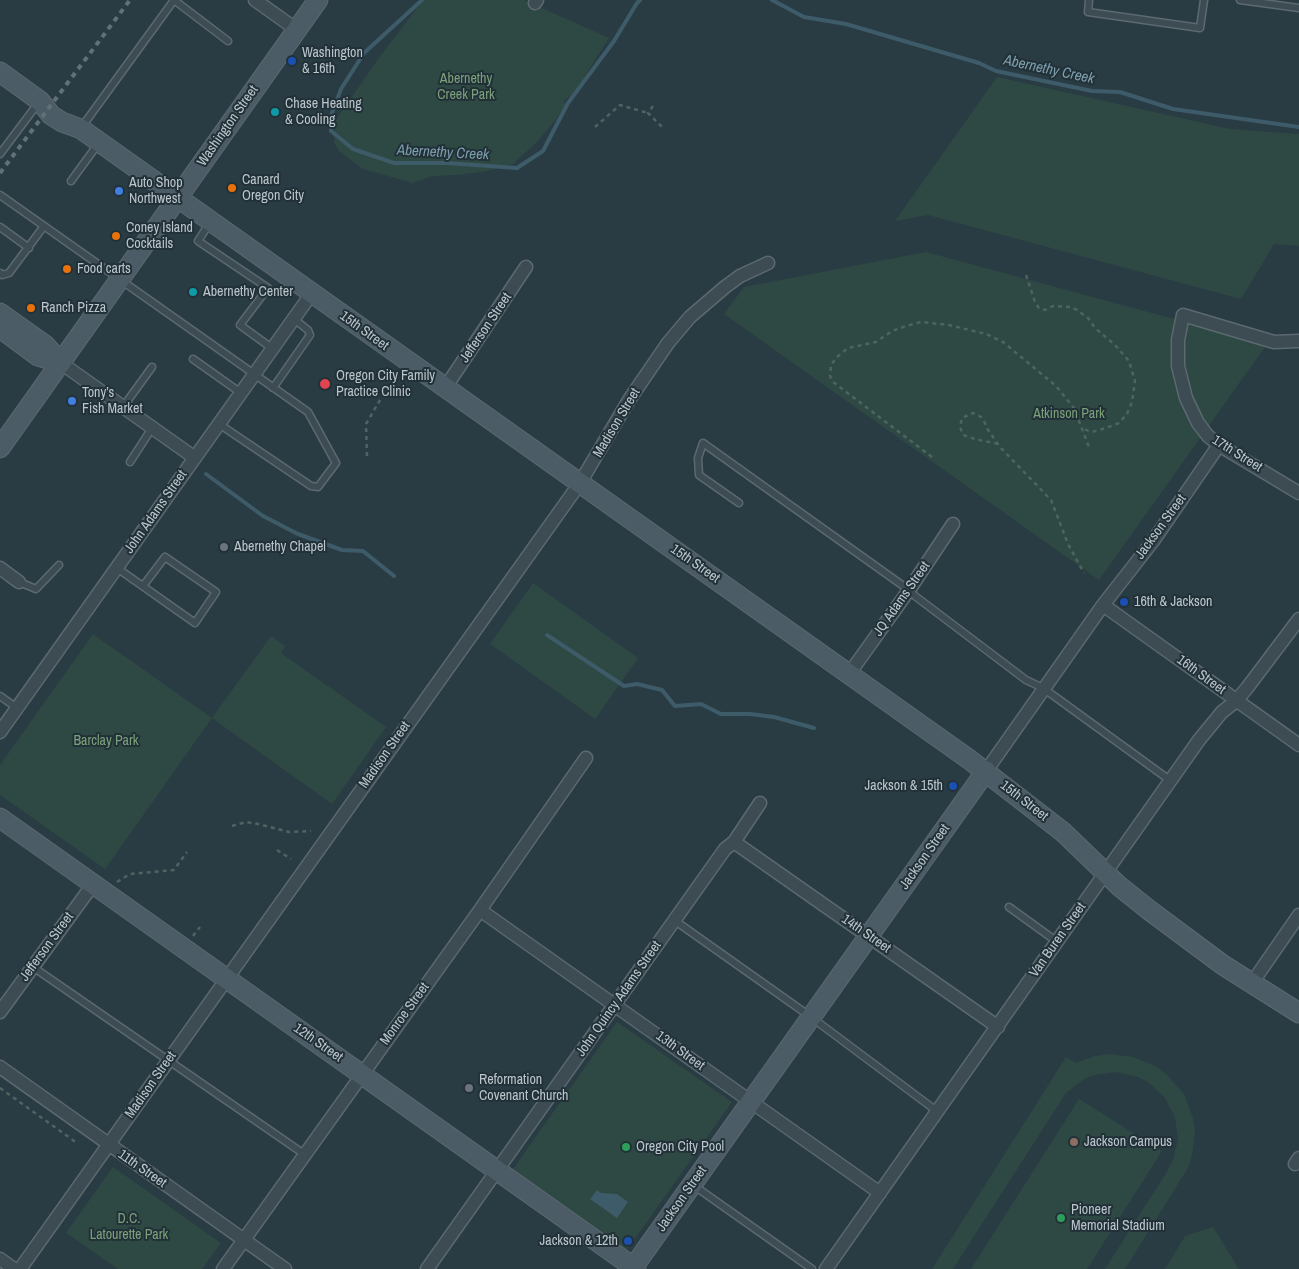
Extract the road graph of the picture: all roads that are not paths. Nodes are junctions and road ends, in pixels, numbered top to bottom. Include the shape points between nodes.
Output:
1 (174, 0) edge
2 (255, 0) edge
3 (318, 0) edge
4 (1090, 0) edge
5 (1204, 0) edge
6 (1240, 0) edge
7 (1299, 8) edge
8 (297, 30) junction
9 (228, 41) dead end
10 (0, 72) edge
11 (40, 101) junction
12 (80, 129) junction
13 (99, 142) junction
14 (0, 154) edge
15 (71, 181) dead end
16 (0, 196) edge
17 (178, 198) junction
18 (211, 221) junction
19 (44, 226) junction
20 (0, 227) edge
21 (29, 248) junction
22 (768, 263) dead end
23 (526, 267) dead end
24 (0, 273) edge
25 (120, 279) junction
26 (312, 293) junction
27 (0, 313) edge
28 (294, 319) junction
29 (0, 328) edge
30 (1299, 341) edge
31 (273, 348) junction
32 (193, 358) dead end
33 (61, 363) junction
34 (152, 367) dead end
35 (254, 375) junction
36 (273, 388) junction
37 (445, 388) junction
38 (241, 393) junction
39 (124, 408) junction
40 (219, 424) junction
41 (152, 428) junction
42 (1219, 445) junction
43 (0, 448) edge
44 (194, 458) junction
45 (130, 462) dead end
46 (580, 483) junction
47 (1299, 493) edge
48 (739, 502) dead end
49 (953, 524) dead end
50 (59, 565) dead end
51 (0, 568) edge
52 (117, 568) junction
53 (19, 582) joint
54 (143, 586) junction
55 (909, 590) junction
56 (1103, 605) junction
57 (1299, 619) edge
58 (849, 674) junction
59 (1043, 688) junction
60 (0, 696) edge
61 (1236, 701) junction
62 (17, 708) junction
63 (0, 732) edge
64 (1299, 745) edge
65 (586, 758) dead end
66 (986, 771) junction
67 (1170, 780) junction
68 (760, 803) dead end
69 (0, 818) edge
70 (734, 842) junction
71 (1106, 872) junction
72 (94, 883) junction
73 (1009, 907) dead end
74 (480, 910) junction
75 (1299, 916) edge
76 (674, 920) junction
77 (869, 936) junction
78 (1056, 941) junction
79 (33, 967) junction
80 (226, 979) junction
81 (1252, 983) junction
82 (615, 1004) junction
83 (0, 1012) edge
84 (1299, 1013) edge
85 (811, 1017) junction
86 (998, 1027) junction
87 (168, 1061) junction
88 (0, 1067) edge
89 (362, 1075) junction
90 (751, 1101) junction
91 (938, 1112) junction
92 (110, 1145) junction
93 (304, 1154) junction
94 (497, 1170) junction
95 (692, 1184) junction
96 (880, 1193) junction
97 (244, 1240) junction
98 (0, 1259) edge
99 (634, 1268) edge
100 (14, 1269) edge
101 (20, 1269) edge
102 (223, 1269) edge
103 (285, 1269) edge
104 (427, 1269) edge
105 (812, 1269) edge
106 (826, 1269) edge

1 - 9 lane
1 - 12 lane
2 - 8 street
3 - 8 street, Washington Street
4 - 5 lane via 1088,12 1200,28
6 - 7 lane
8 - 17 street, Washington Street
10 - 11 street, 15th Street
11 - 12 street, 15th Street via 51,115
11 - 14 lane
12 - 13 street, 15th Street
13 - 15 lane
13 - 17 street, 15th Street
16 - 19 lane
17 - 18 street, 15th Street
17 - 25 street, Washington Street
18 - 26 street, 15th Street
18 - 31 lane via 198,241 268,288 240,325
19 - 21 lane
19 - 25 lane
20 - 21 lane
21 - 24 lane via 10,273
22 - 46 street, Madison Street via 740,276 682,326 630,400
23 - 37 street, Jefferson Street
25 - 33 street, Washington Street
25 - 35 lane
26 - 28 street, John Adams Street
26 - 37 street, 15th Street
27 - 33 street via 45,345
28 - 31 street, John Adams Street
28 - 36 lane via 310,335
29 - 33 street via 38,356
30 - 42 street, 17th Street via 1282,343 1254,337 1183,315 1178,340 1178,366 1186,398 1198,423
31 - 35 street, John Adams Street
32 - 38 lane
33 - 39 street
33 - 43 street, Washington Street
34 - 39 lane
35 - 36 lane
35 - 38 street, John Adams Street
36 - 40 lane via 308,412 336,463 318,487 311,486
37 - 46 street, 15th Street
38 - 40 street, John Adams Street
39 - 41 street
40 - 44 street, John Adams Street
41 - 44 street
41 - 45 lane
42 - 47 street, 17th Street
42 - 56 street, Jackson Street via 1153,541
44 - 52 street, John Adams Street
46 - 58 street, 15th Street
46 - 80 street, Madison Street
48 - 55 lane via 700,475 698,458 703,443
49 - 55 street, JQ Adams Street
50 - 53 lane via 36,589
51 - 53 street
52 - 54 lane
52 - 62 street, John Adams Street
54 - 54 lane via 195,623 216,592 165,557
55 - 58 street, JQ Adams Street
55 - 59 lane via 1026,680
56 - 59 street, Jackson Street
56 - 61 street, 16th Street
57 - 61 street, Van Buren Street
58 - 66 street, 15th Street
59 - 66 street, Jackson Street
59 - 67 lane
60 - 62 lane
61 - 64 street, 16th Street
61 - 67 street, Van Buren Street via 1222,712
62 - 63 street, John Adams Street
65 - 74 street, Monroe Street
66 - 71 street, 15th Street via 1057,826
66 - 77 street, Jackson Street
67 - 71 street, Van Buren Street
68 - 70 street, John Quincy Adams Street
69 - 72 street, 12th Street
70 - 76 street, John Quincy Adams Street via 725,849
70 - 77 street, 14th Street
71 - 78 street, Van Buren Street
71 - 81 street, 15th Street via 1198,948
72 - 79 street, Jefferson Street
72 - 80 street, 12th Street
73 - 78 lane
74 - 82 street, 13th Street
74 - 89 street, Monroe Street
75 - 81 street
76 - 82 street, John Quincy Adams Street
76 - 85 lane
77 - 85 street, Jackson Street
77 - 86 street, 14th Street
78 - 86 street, Van Buren Street
79 - 83 street, Jefferson Street
79 - 87 lane
80 - 87 street, Madison Street
80 - 89 street, 12th Street
81 - 84 street, 15th Street
82 - 90 street, 13th Street
82 - 94 street, John Quincy Adams Street
85 - 90 street, Jackson Street
85 - 91 lane
86 - 91 street, Van Buren Street
87 - 92 street, Madison Street
87 - 93 lane
88 - 92 street, 11th Street
89 - 93 street, Monroe Street
89 - 94 street, 12th Street
90 - 95 street, Jackson Street
90 - 96 street, 13th Street
91 - 96 street, Van Buren Street
92 - 97 street, 11th Street
92 - 101 street, Madison Street
93 - 97 street, Monroe Street
94 - 99 street, 12th Street
94 - 104 street, John Quincy Adams Street
95 - 99 street, Jackson Street
95 - 105 lane
96 - 106 street, Van Buren Street
97 - 102 street, Monroe Street
97 - 103 street, 11th Street
98 - 100 street

